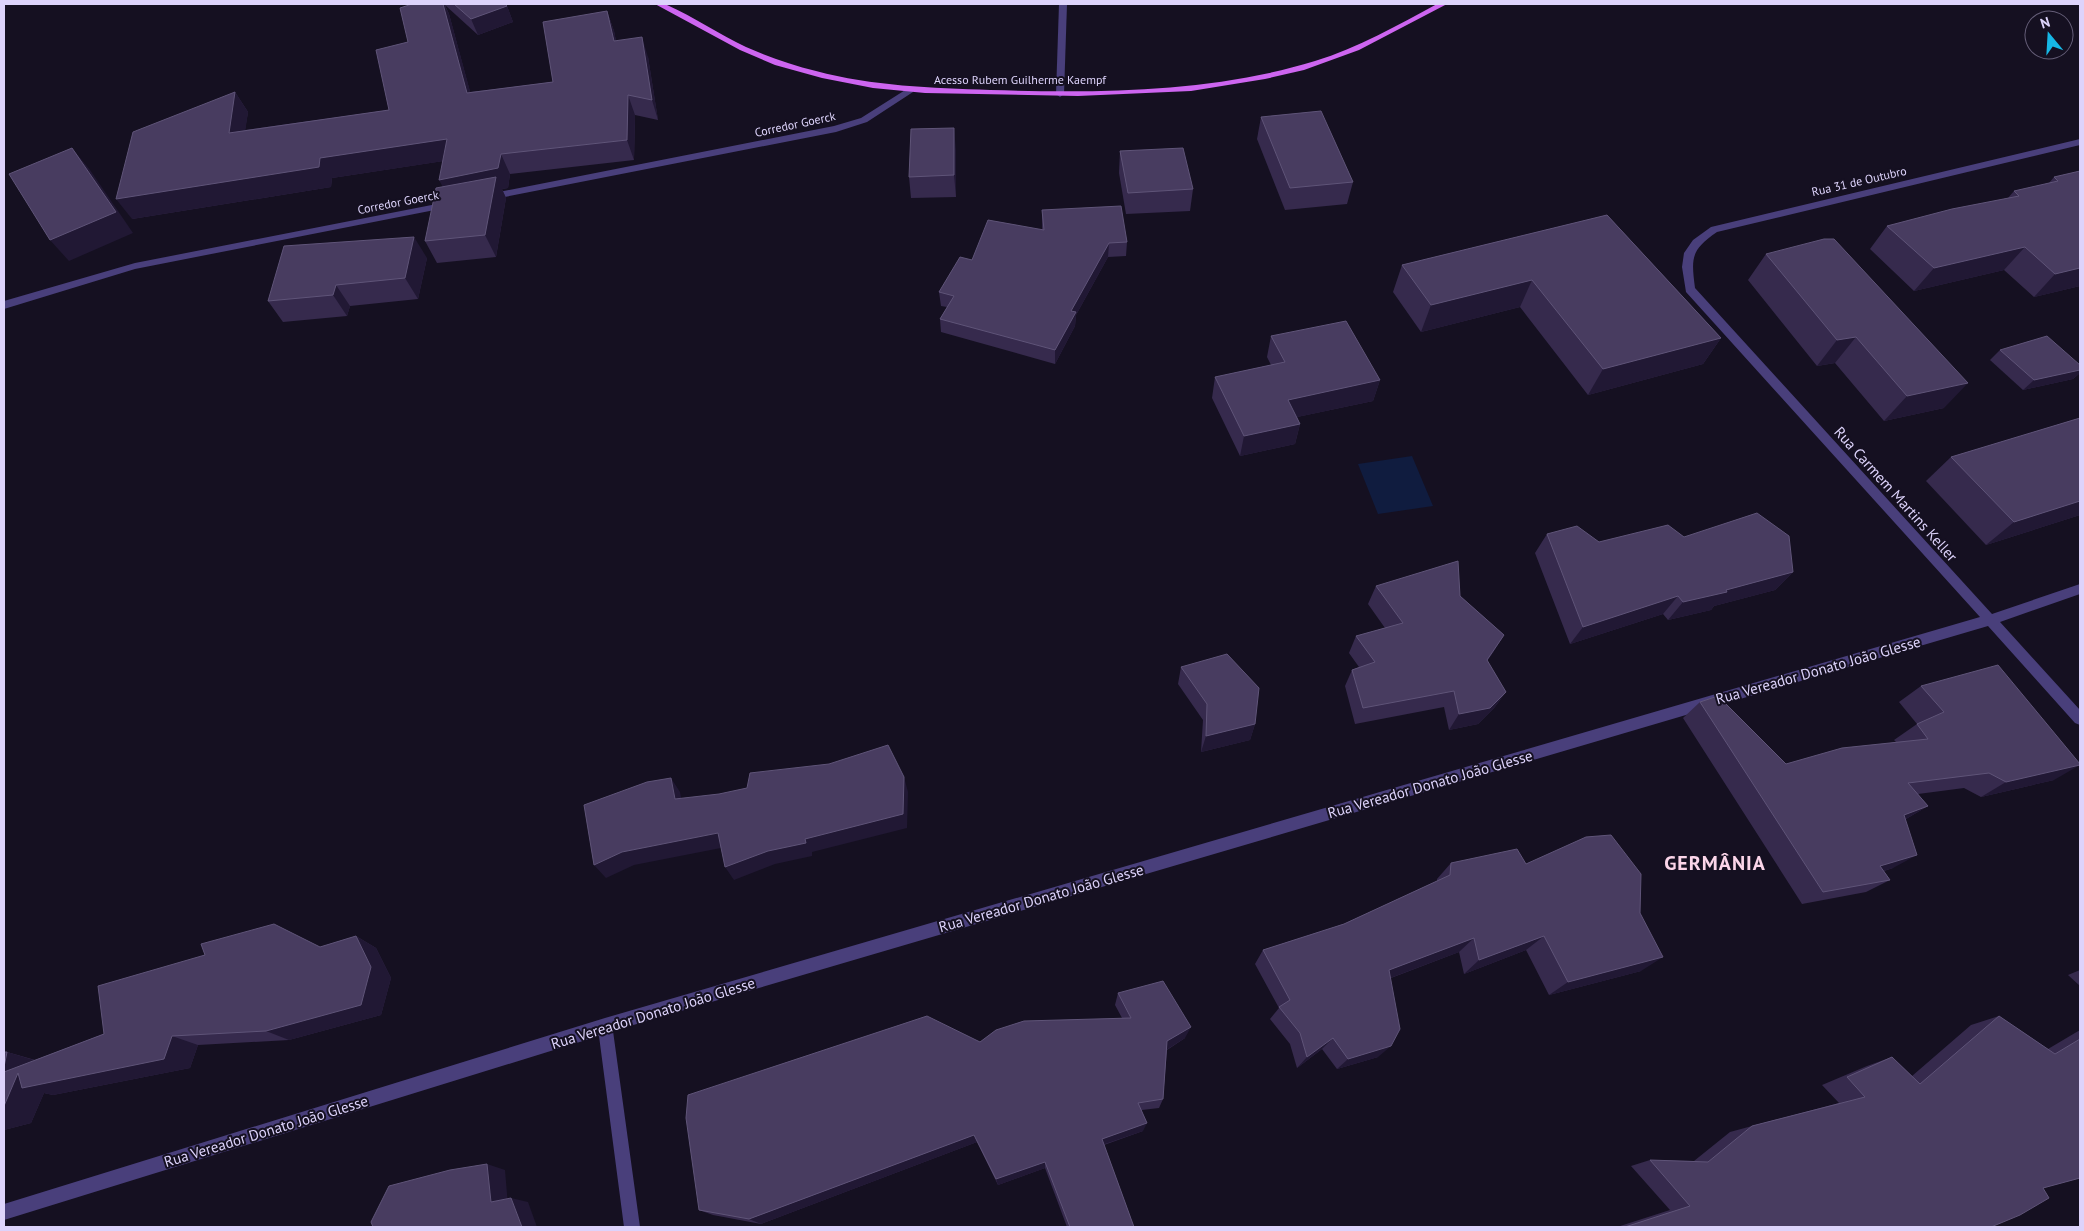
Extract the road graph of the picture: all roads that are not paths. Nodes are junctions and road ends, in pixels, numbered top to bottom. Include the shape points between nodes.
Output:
1 (659, 4) edge
2 (1063, 4) edge
3 (1443, 4) edge
4 (910, 90) junction
5 (1060, 94) junction
6 (2080, 142) edge
7 (475, 199) edge
8 (456, 203) edge
9 (1690, 289) joint
10 (4, 305) edge
11 (2080, 589) edge
12 (1989, 620) junction
13 (2080, 719) edge
14 (605, 1026) junction
15 (4, 1212) edge
16 (632, 1227) edge

1 - 4 main road, Acesso Rubem Guilherme Kaempf via 723,41 795,69 860,85
2 - 5 street
3 - 5 main road, Acesso Rubem Guilherme Kaempf via 1368,44 1302,68 1244,81 1191,87
4 - 5 main road, Acesso Rubem Guilherme Kaempf
4 - 7 street, Corredor Goerck via 864,120 836,129
6 - 9 street, Rua 31 de Outubro via 1714,229 1694,244 1686,259
8 - 10 street, Corredor Goerck via 135,266
9 - 12 street, Rua Carmem Martins Keller
11 - 12 street, Rua Vereador Donato João Glesse
12 - 13 street, Rua Carmem Martins Keller
12 - 14 street, Rua Vereador Donato João Glesse
14 - 15 street, Rua Vereador Donato João Glesse
14 - 16 street

